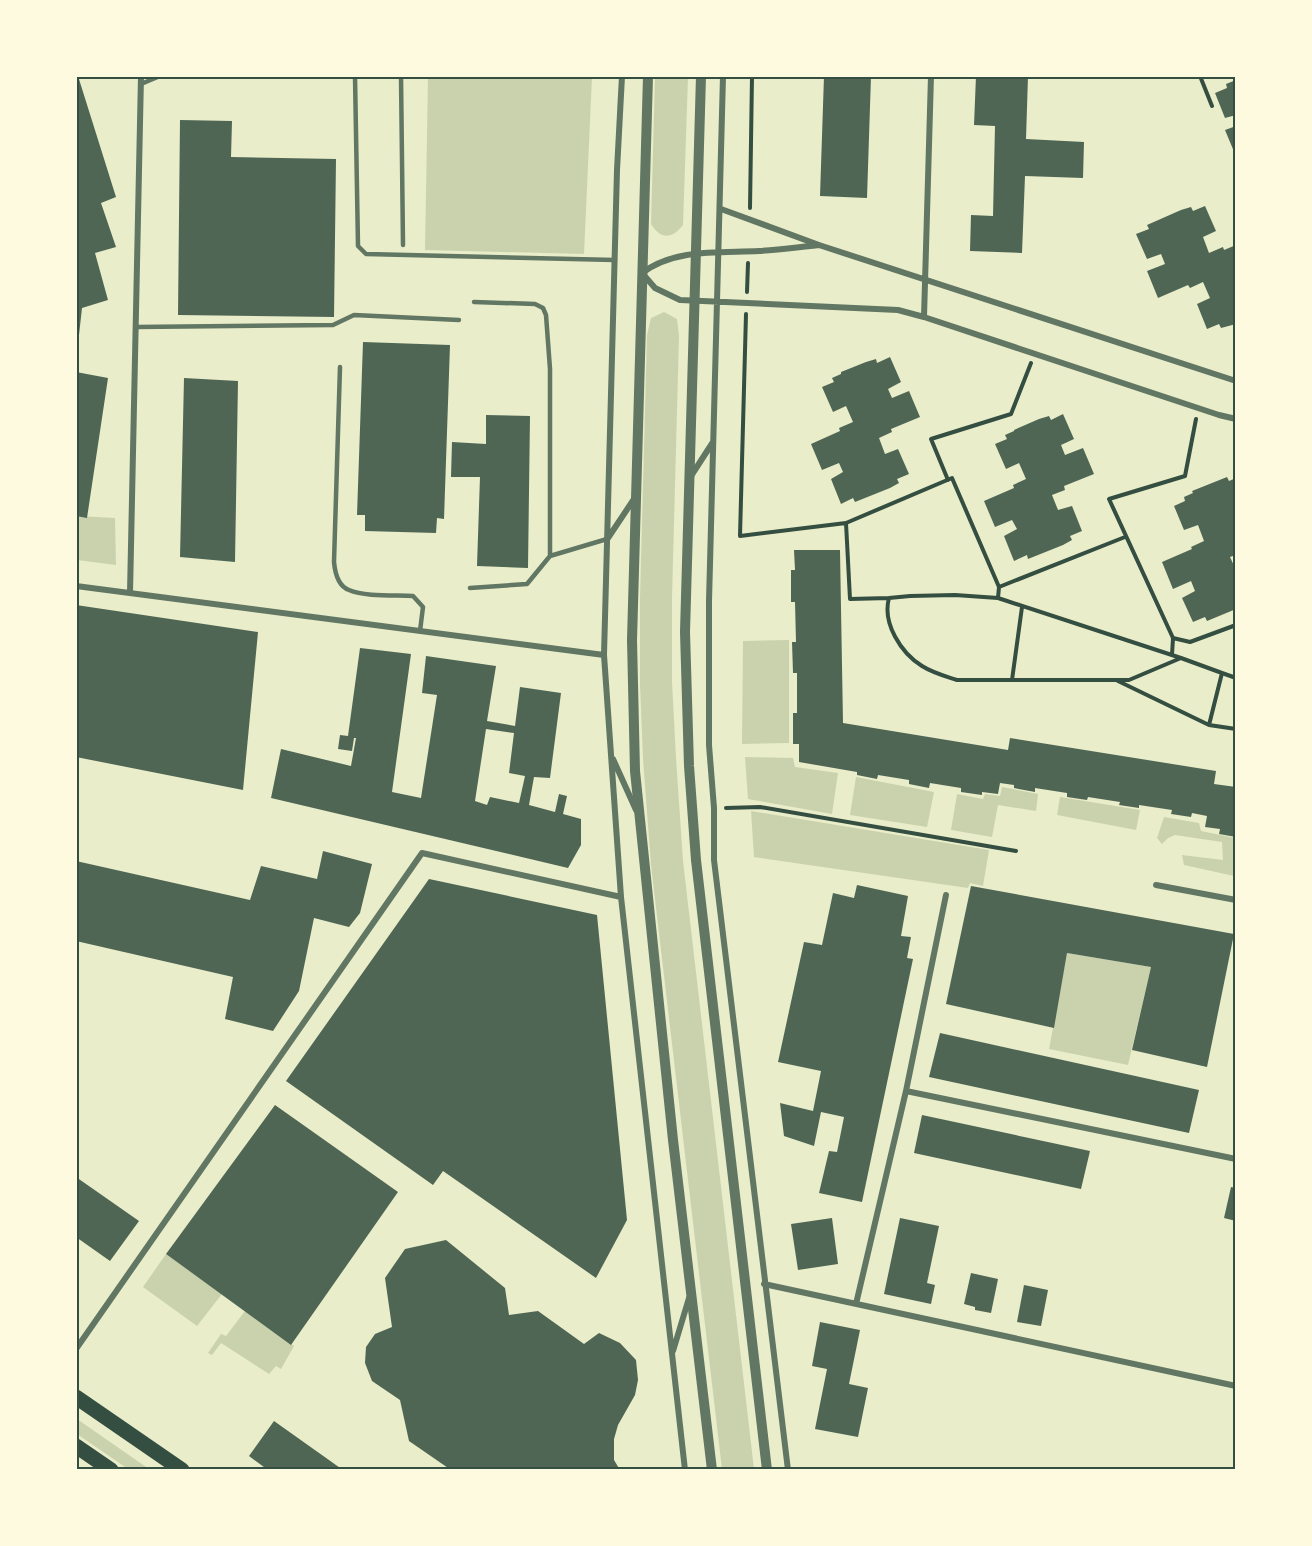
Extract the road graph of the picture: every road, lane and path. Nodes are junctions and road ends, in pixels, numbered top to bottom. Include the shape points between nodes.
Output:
1 (141, 76) edge
2 (160, 76) edge
3 (355, 76) edge
4 (401, 76) edge
5 (622, 76) edge
6 (648, 76) edge
7 (701, 76) edge
8 (723, 76) edge
9 (752, 76) edge
10 (931, 76) edge
11 (1200, 76) edge
12 (141, 84) junction
13 (1212, 106) dead end
14 (721, 209) junction
15 (749, 220) junction
16 (403, 245) dead end
17 (819, 245) junction
18 (748, 251) junction
19 (718, 252) junction
20 (696, 254) junction
21 (615, 260) junction
22 (642, 273) junction
23 (925, 279) junction
24 (695, 301) junction
25 (474, 302) dead end
26 (718, 302) junction
27 (747, 304) junction
28 (924, 316) junction
29 (459, 320) dead end
30 (136, 327) junction
31 (1035, 353) junction
32 (340, 368) dead end
33 (1236, 381) edge
34 (1198, 408) junction
35 (1236, 418) edge
36 (714, 441) junction
37 (689, 479) junction
38 (948, 480) junction
39 (636, 496) junction
40 (846, 523) junction
41 (1125, 537) junction
42 (607, 539) junction
43 (550, 556) junction
44 (76, 586) edge
45 (999, 587) junction
46 (470, 588) dead end
47 (130, 593) junction
48 (888, 598) junction
49 (998, 598) junction
50 (1022, 607) junction
51 (1236, 625) edge
52 (420, 631) junction
53 (1173, 638) junction
54 (604, 655) junction
55 (1172, 655) junction
56 (1181, 658) junction
57 (1222, 673) junction
58 (1236, 678) edge
59 (1012, 680) junction
60 (1117, 680) junction
61 (1209, 726) junction
62 (1236, 729) edge
63 (611, 753) junction
64 (730, 808) dead end
65 (639, 815) junction
66 (1016, 851) dead end
67 (1156, 885) dead end
68 (946, 895) dead end
69 (621, 897) junction
70 (1236, 900) edge
71 (906, 1090) junction
72 (1236, 1159) edge
73 (764, 1284) junction
74 (691, 1292) junction
75 (856, 1304) junction
76 (76, 1349) edge
77 (672, 1354) junction
78 (1236, 1386) edge
79 (76, 1396) edge
80 (76, 1446) edge
81 (111, 1470) edge
82 (182, 1470) edge
83 (685, 1470) edge
84 (712, 1470) edge
85 (767, 1470) edge
86 (788, 1470) edge

1 - 12 street
2 - 12 lane
3 - 21 lane via 358,246 366,254
4 - 16 lane
5 - 21 street
6 - 22 street
7 - 20 street
8 - 14 street
9 - 15 path
10 - 23 street
11 - 13 path
12 - 30 street
14 - 15 street
14 - 19 street
15 - 17 street
17 - 18 street
17 - 23 street
18 - 19 street
18 - 27 path
19 - 20 street
19 - 26 street
20 - 22 street via 663,260
20 - 24 street
21 - 42 street
22 - 24 street via 668,296
22 - 39 street
23 - 28 street
23 - 33 street
24 - 26 street
24 - 37 street
25 - 43 lane via 535,304 546,315 550,369
26 - 27 street
26 - 36 street
27 - 28 street via 898,310
27 - 40 path via 740,536
28 - 31 street
29 - 30 lane via 354,315 333,325
30 - 47 street
31 - 34 street
31 - 38 path via 1011,414 932,439
32 - 52 lane via 335,575 348,590 412,596 423,607
34 - 35 street
34 - 41 path via 1185,476 1108,499
36 - 37 street
36 - 73 street via 709,746 714,860
37 - 85 street via 686,695 696,860
38 - 40 path
38 - 45 path via 952,478
39 - 42 street
39 - 65 street via 632,640
40 - 48 path via 850,599
41 - 45 path
41 - 53 path
42 - 43 lane
42 - 54 street
43 - 46 lane via 527,584
44 - 47 street
45 - 49 path
47 - 52 street
48 - 49 path
48 - 59 path via 888,625 920,665 957,680
49 - 50 path
50 - 55 path
50 - 59 path
51 - 53 path via 1190,642
52 - 54 street
53 - 55 path
54 - 63 street
55 - 56 path
56 - 57 path
56 - 60 path via 1129,680
57 - 58 path
57 - 61 path
59 - 60 path
60 - 61 path
61 - 62 path
63 - 65 street
63 - 69 street
64 - 66 path via 760,807
65 - 74 street
67 - 70 street
68 - 71 street
69 - 76 street via 422,853
69 - 77 street
71 - 72 street
71 - 75 street
73 - 75 street
73 - 86 street
74 - 77 street
74 - 84 street
75 - 78 street
77 - 83 street
79 - 82 main road
80 - 81 main road

